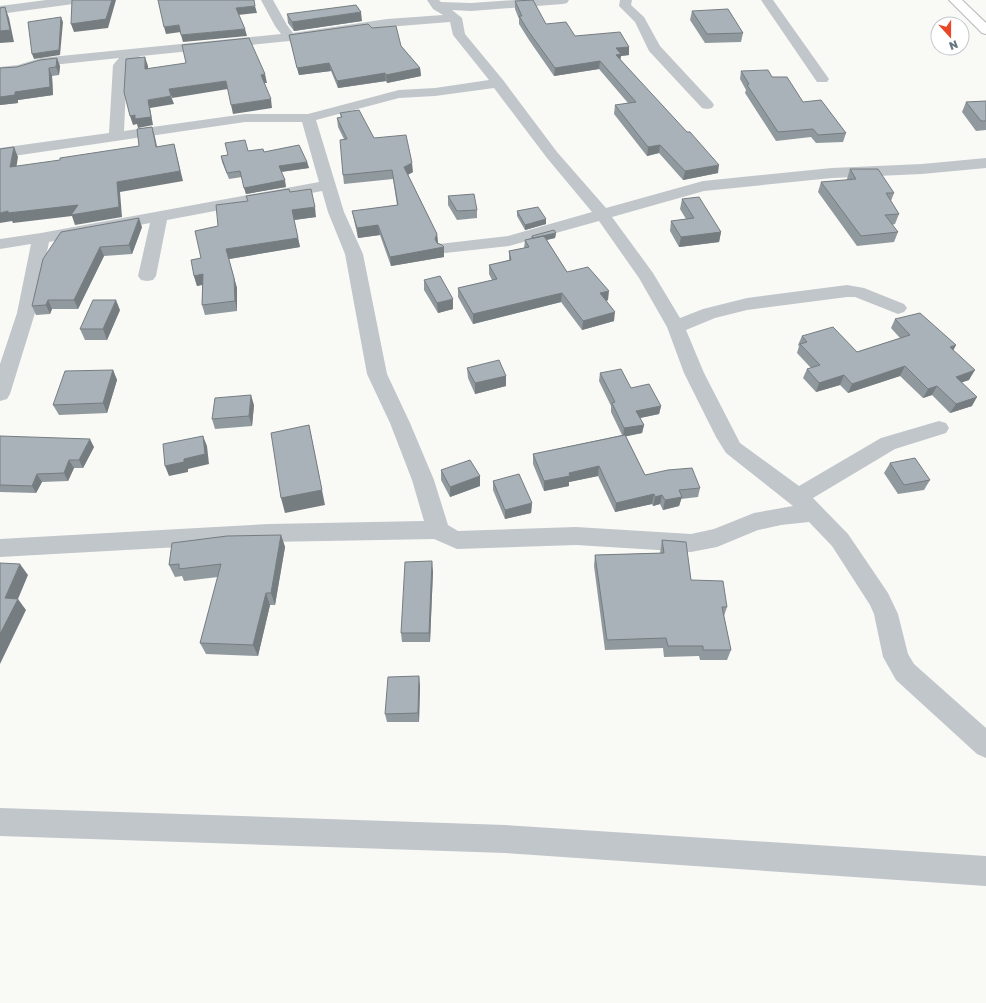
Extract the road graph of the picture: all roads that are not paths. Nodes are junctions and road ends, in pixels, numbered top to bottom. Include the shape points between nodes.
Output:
1 (73, 0) edge
2 (268, 0) edge
3 (563, 0) edge
4 (626, 0) edge
5 (767, 0) edge
6 (954, 0) edge
7 (435, 3) edge
8 (0, 10) edge
9 (456, 18) junction
10 (986, 30) edge
11 (290, 37) junction
12 (141, 51) junction
13 (0, 71) edge
14 (822, 78) dead end
15 (498, 83) junction
16 (707, 105) dead end
17 (308, 118) junction
18 (116, 137) junction
19 (0, 153) edge
20 (986, 163) edge
21 (327, 186) junction
22 (602, 214) junction
23 (159, 217) junction
24 (41, 238) junction
25 (0, 244) edge
26 (445, 248) edge
27 (147, 276) dead end
28 (898, 308) dead end
29 (676, 327) junction
30 (0, 394) edge
31 (939, 428) dead end
32 (798, 497) junction
33 (814, 513) junction
34 (438, 530) junction
35 (0, 548) edge
36 (986, 745) edge
37 (0, 822) edge
38 (986, 871) edge

1 - 8 street
2 - 11 street via 281,26
3 - 7 street via 471,7
4 - 16 street via 625,6 640,20 654,48
5 - 14 street
6 - 10 highway
7 - 9 street
9 - 11 street via 387,23
9 - 15 street via 459,35
11 - 12 street
12 - 13 street via 41,62 20,69
12 - 18 street via 126,58 120,65
15 - 17 street via 399,94
15 - 22 street via 552,155
17 - 18 street via 245,118
17 - 21 street
18 - 19 street
20 - 22 street via 832,173 704,186
21 - 23 street
21 - 34 street via 354,254 377,374 423,480
22 - 26 street via 509,240
22 - 29 street via 647,277
23 - 24 street
23 - 27 street
24 - 25 street
24 - 30 street via 26,313
28 - 29 street via 858,292 847,291 747,304 709,313
29 - 32 street via 694,373 733,448
31 - 32 street via 888,444
32 - 33 street
33 - 34 street via 754,522 717,538 691,543 576,536 457,540
33 - 36 street via 840,540 880,600 896,657 905,672
34 - 35 street via 269,533
37 - 38 street via 505,839

